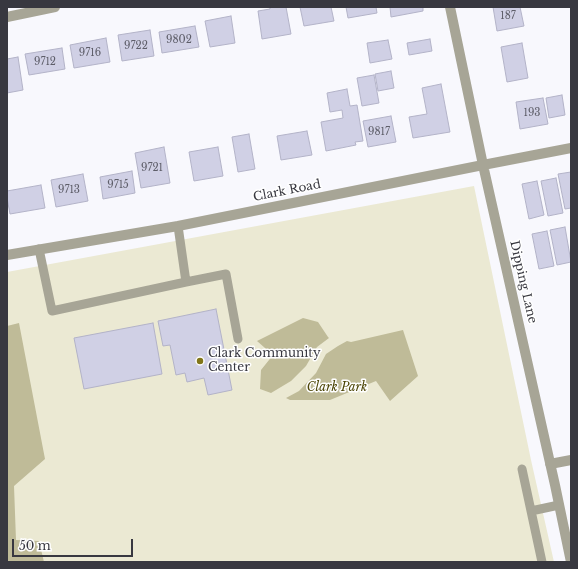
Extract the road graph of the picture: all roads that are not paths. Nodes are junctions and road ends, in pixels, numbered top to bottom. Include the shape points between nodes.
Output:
1 (55, 7) edge
2 (450, 7) edge
3 (7, 17) edge
4 (571, 148) edge
5 (483, 165) junction
6 (178, 226) junction
7 (39, 249) junction
8 (7, 255) edge
9 (186, 282) junction
10 (238, 339) dead end
11 (571, 460) edge
12 (550, 464) junction
13 (522, 469) dead end
14 (559, 505) junction
15 (531, 511) junction
16 (542, 562) edge
17 (571, 562) edge

1 - 3 street
2 - 5 street, Dipping Lane
4 - 5 street, Clark Road
5 - 6 street, Clark Road
5 - 12 street, Dipping Lane
6 - 7 street, Clark Road
6 - 9 lane
7 - 8 street, Clark Road
7 - 9 lane via 52,310
9 - 10 lane via 226,274
11 - 12 street
12 - 14 street, Dipping Lane
13 - 15 lane
14 - 15 lane
14 - 17 street, Dipping Lane
15 - 16 lane

